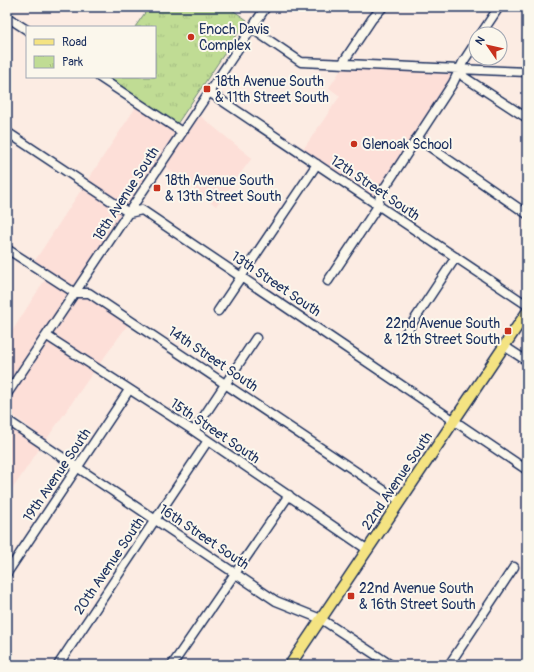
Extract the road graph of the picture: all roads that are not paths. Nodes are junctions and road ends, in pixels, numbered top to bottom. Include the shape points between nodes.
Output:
1 (266, 7) edge
2 (383, 7) edge
3 (499, 7) edge
4 (7, 17) edge
5 (486, 26) edge
6 (251, 28) junction
7 (26, 29) edge
8 (468, 54) edge
9 (342, 64) junction
10 (460, 70) junction
11 (527, 72) edge
12 (101, 78) edge
13 (208, 92) junction
14 (527, 118) edge
15 (7, 132) edge
16 (182, 132) junction
17 (416, 138) junction
18 (317, 164) junction
19 (378, 206) junction
20 (129, 213) junction
21 (527, 214) edge
22 (7, 249) edge
23 (456, 257) junction
24 (241, 276) junction
25 (328, 281) dead end
26 (76, 293) junction
27 (527, 305) edge
28 (218, 311) dead end
29 (527, 312) edge
30 (405, 334) dead end
31 (47, 336) junction
32 (256, 338) dead end
33 (504, 346) junction
34 (527, 361) edge
35 (226, 384) junction
36 (129, 390) junction
37 (7, 394) edge
38 (7, 420) edge
39 (454, 420) junction
40 (194, 431) junction
41 (208, 442) junction
42 (78, 467) junction
43 (527, 470) edge
44 (289, 495) junction
45 (400, 501) junction
46 (156, 520) junction
47 (368, 550) junction
48 (514, 567) dead end
49 (7, 573) edge
50 (235, 573) junction
51 (321, 619) junction
52 (58, 665) edge
53 (172, 665) edge
54 (290, 665) edge
55 (391, 665) edge
56 (449, 665) edge

1 - 6 street, 18th Avenue South
2 - 9 street
3 - 5 street
4 - 7 street
6 - 9 street via 301,62
6 - 13 street, 18th Avenue South
8 - 10 street
9 - 10 street
10 - 11 street
10 - 14 street via 464,77
10 - 17 street
12 - 16 street
13 - 16 street, 18th Avenue South
13 - 18 street, 12th Street South
15 - 20 street
16 - 20 street, 18th Avenue South
17 - 19 street via 380,195
17 - 21 street
18 - 19 street, 12th Street South
18 - 24 street
19 - 23 street, 12th Street South
19 - 25 street
20 - 24 street, 13th Street South via 142,210
20 - 26 street, 18th Avenue South
22 - 26 street, 14th Street South
23 - 27 street, 12th Street South
23 - 30 street
24 - 28 street
24 - 39 street, 13th Street South
26 - 31 street, 18th Avenue South
26 - 35 street, 14th Street South via 89,293
29 - 33 main road, 22nd Avenue South
31 - 36 street, 15th Street South
31 - 37 street, 18th Avenue South
32 - 35 street
33 - 34 street
33 - 39 main road, 22nd Avenue South
35 - 40 street
35 - 45 street, 14th Street South
36 - 40 street, 15th Street South
36 - 42 street, 19th Avenue South
38 - 42 street, 16th Street South
39 - 43 street, 13th Street South
39 - 45 main road, 22nd Avenue South
40 - 41 street, 15th Street South
41 - 44 street, 15th Street South
41 - 46 street, 20th Avenue South
42 - 46 street, 16th Street South
42 - 49 street, 19th Avenue South
44 - 47 street, 15th Street South
44 - 50 street
45 - 47 main road, 22nd Avenue South
46 - 50 street, 16th Street South
46 - 52 street, 20th Avenue South
47 - 51 main road, 22nd Avenue South
48 - 56 street
50 - 51 street, 16th Street South via 276,601
50 - 53 street
51 - 54 main road, 22nd Avenue South
51 - 55 street, 16th Street South

